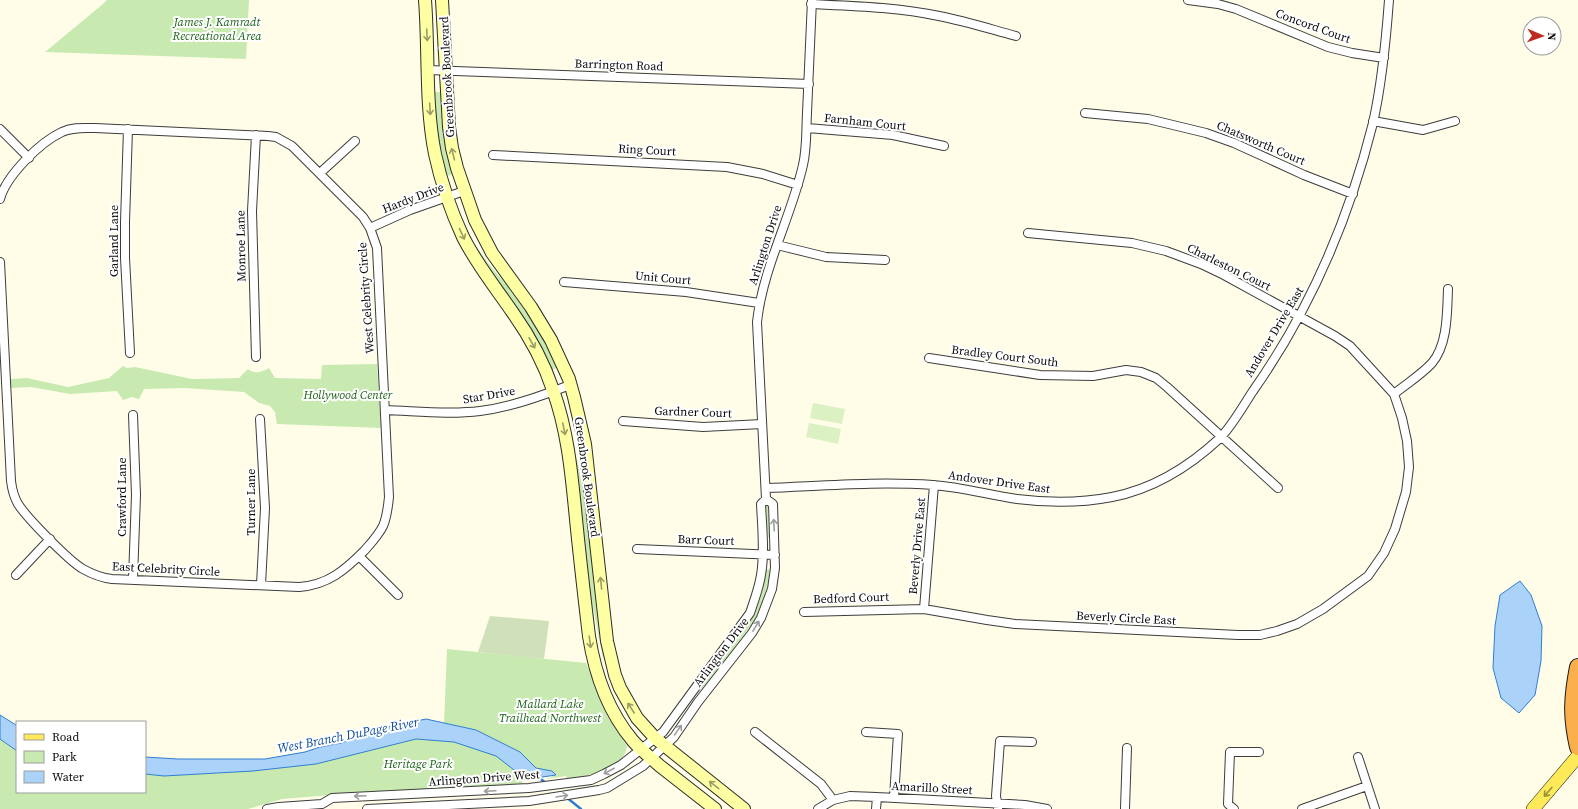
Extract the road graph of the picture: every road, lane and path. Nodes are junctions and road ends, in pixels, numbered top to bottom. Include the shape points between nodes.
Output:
1 (425, 0) edge
2 (442, 0) edge
3 (1188, 0) edge
4 (1389, 0) edge
5 (812, 2) edge
6 (1016, 36) dead end
7 (1384, 58) junction
8 (428, 70) junction
9 (446, 71) junction
10 (809, 84) junction
11 (1085, 113) dead end
12 (1373, 121) junction
13 (1455, 121) dead end
14 (0, 128) edge
15 (806, 128) junction
16 (128, 129) junction
17 (256, 135) junction
18 (355, 141) dead end
19 (944, 146) dead end
20 (493, 155) dead end
21 (29, 158) junction
22 (320, 173) junction
23 (798, 185) junction
24 (464, 191) junction
25 (1353, 194) junction
26 (447, 197) junction
27 (0, 199) edge
28 (370, 228) junction
29 (1028, 233) dead end
30 (777, 245) junction
31 (885, 260) dead end
32 (0, 262) edge
33 (564, 282) dead end
34 (1448, 289) dead end
35 (759, 303) junction
36 (1299, 316) junction
37 (130, 353) dead end
38 (256, 357) dead end
39 (929, 358) dead end
40 (570, 385) junction
41 (554, 391) junction
42 (1394, 394) junction
43 (385, 410) junction
44 (133, 415) dead end
45 (260, 418) dead end
46 (623, 421) dead end
47 (762, 424) junction
48 (1222, 436) junction
49 (934, 485) junction
50 (766, 488) junction
51 (1278, 488) dead end
52 (766, 499) junction
53 (50, 539) junction
54 (637, 549) dead end
55 (762, 554) junction
56 (774, 555) junction
57 (359, 556) junction
58 (16, 575) dead end
59 (133, 579) junction
60 (261, 585) junction
61 (398, 595) dead end
62 (924, 609) junction
63 (804, 612) dead end
64 (1578, 667) edge
65 (755, 732) dead end
66 (866, 732) dead end
67 (659, 742) junction
68 (1032, 742) dead end
69 (1578, 747) edge
70 (1127, 748) dead end
71 (641, 750) junction
72 (1259, 752) dead end
73 (1578, 756) edge
74 (1358, 757) dead end
75 (651, 758) junction
76 (1368, 786) junction
77 (447, 793) junction
78 (877, 797) junction
79 (894, 798) junction
80 (833, 800) junction
81 (998, 806) edge
82 (326, 807) edge
83 (448, 807) edge
84 (392, 808) edge
85 (267, 809) edge
86 (367, 809) edge
87 (715, 809) edge
88 (744, 809) edge
89 (818, 809) edge
90 (876, 809) edge
91 (1047, 809) edge
92 (1125, 809) edge
93 (1234, 809) edge
94 (1302, 809) edge
95 (1375, 809) edge
96 (1533, 809) edge

1 -> 8 main road, Greenbrook Boulevard
2 - 9 main road, Greenbrook Boulevard
3 - 7 street, Concord Court via 1236,9 1328,47
4 - 7 street, Andover Drive East
5 - 6 street via 912,11 955,19
5 - 10 street, Arlington Drive
7 - 12 street, Andover Drive East
8 - 9 street, Barrington Road
8 -> 26 main road, Greenbrook Boulevard via 431,129 435,155
9 - 10 street, Barrington Road
24 -> 9 main road, Greenbrook Boulevard via 452,148
10 - 15 street, Arlington Drive
11 - 25 street, Chatsworth Court via 1148,120 1206,133
12 - 13 street via 1423,130
12 - 25 street, Andover Drive East
14 - 21 street
15 - 19 street, Farnham Court via 894,135
15 - 23 street, Arlington Drive via 804,162
16 - 17 street, West Celebrity Circle
16 - 21 street, West Celebrity Circle via 82,128 62,132 46,142
16 - 37 street, Garland Lane via 125,258
17 - 22 street, West Celebrity Circle via 276,137 292,146
17 - 38 street, Monroe Lane via 252,225
18 - 22 street
20 - 23 street, Ring Court via 727,167 763,174
21 - 27 street via 4,187
22 - 28 street, West Celebrity Circle
23 - 30 street, Arlington Drive
24 - 26 street, Hardy Drive
24 - 40 main road, Greenbrook Boulevard via 484,238 542,324
25 - 36 street, Andover Drive East via 1331,251
26 - 28 street, Hardy Drive
26 -> 41 main road, Greenbrook Boulevard via 468,247 532,342
28 - 43 street, West Celebrity Circle via 376,243 378,260
29 - 36 street, Charleston Court via 1118,242 1166,251 1201,264
30 - 31 street via 826,257
30 - 35 street, Arlington Drive
32 - 53 street, East Celebrity Circle via 11,481 18,504
33 - 35 street, Unit Court via 686,292
34 - 42 street via 1443,340 1438,352 1432,363
35 - 47 street, Arlington Drive via 757,322
36 - 42 street, Charleston Court via 1350,346
36 - 48 street, Andover Drive East via 1267,371
39 - 48 street, Bradley Court South via 1040,376 1093,376 1126,370 1141,372 1156,378
40 - 41 street, Star Drive
67 -> 40 main road, Greenbrook Boulevard via 646,730 627,702 610,657 586,444
41 - 43 street, Star Drive via 510,405 478,411
41 -> 71 main road, Greenbrook Boulevard via 568,448 595,672 615,716
42 - 62 street, Beverly Circle East via 1405,430 1409,467 1406,492 1395,529 1384,553 1368,576 1323,609 1286,628 1250,636 1015,624
43 - 57 street, West Celebrity Circle via 388,508 379,533
44 - 59 street, Crawford Lane via 136,495
45 - 60 street, Turner Lane via 265,508
46 - 47 street, Gardner Court via 703,426
47 - 50 street, Arlington Drive
48 - 49 street, Andover Drive East via 1167,477 1146,487 1115,496 1078,501 1042,501
48 - 51 street, Bradley Court South
49 - 50 street, Andover Drive East
49 - 62 street, Beverly Drive East
50 - 52 street, Arlington Drive
52 - 55 street, Arlington Drive via 761,504
56 -> 52 street, Arlington Drive via 773,504
53 - 58 street
53 - 59 street, East Celebrity Circle via 87,571 109,578
54 - 55 street, Barr Court
55 - 56 street, Barr Court
55 - 67 street, Arlington Drive via 757,594 750,613 663,732
67 -> 56 street, Arlington Drive via 674,737 755,628 772,589
57 - 60 street, East Celebrity Circle via 339,574 322,583 299,587
57 - 61 street
59 - 60 street, East Celebrity Circle
62 - 63 street, Bedford Court
64 - 69 highway via 1572,704
65 - 80 street via 821,784
66 - 79 street via 898,734
67 - 71 street, Arlington Drive
67 - 75 street, Arlington Drive
88 -> 67 main road, Greenbrook Boulevard
68 - 81 street via 1000,741 996,796
70 - 92 street
71 - 75 main road, Greenbrook Boulevard
71 -> 77 street, Arlington Drive West via 621,765 591,780 529,788
72 - 93 street via 1230,752 1228,804
73 -> 96 main road
74 - 76 street
83 -> 75 street, Arlington Drive West via 519,802 607,788 643,766
75 - 87 main road, Greenbrook Boulevard
76 - 94 street
76 - 95 street
77 -> 82 street, Arlington Drive West via 332,798
77 - 83 street
78 - 79 street, Amarillo Street
78 - 80 street, Amarillo Street via 850,796
78 - 90 street
79 - 81 street, Amarillo Street
80 - 89 street, Amarillo Street
81 - 91 street, Amarillo Street via 1025,805
82 - 85 street, Arlington Drive West
83 - 84 street, Arlington Drive West
84 - 86 street, Arlington Drive West

